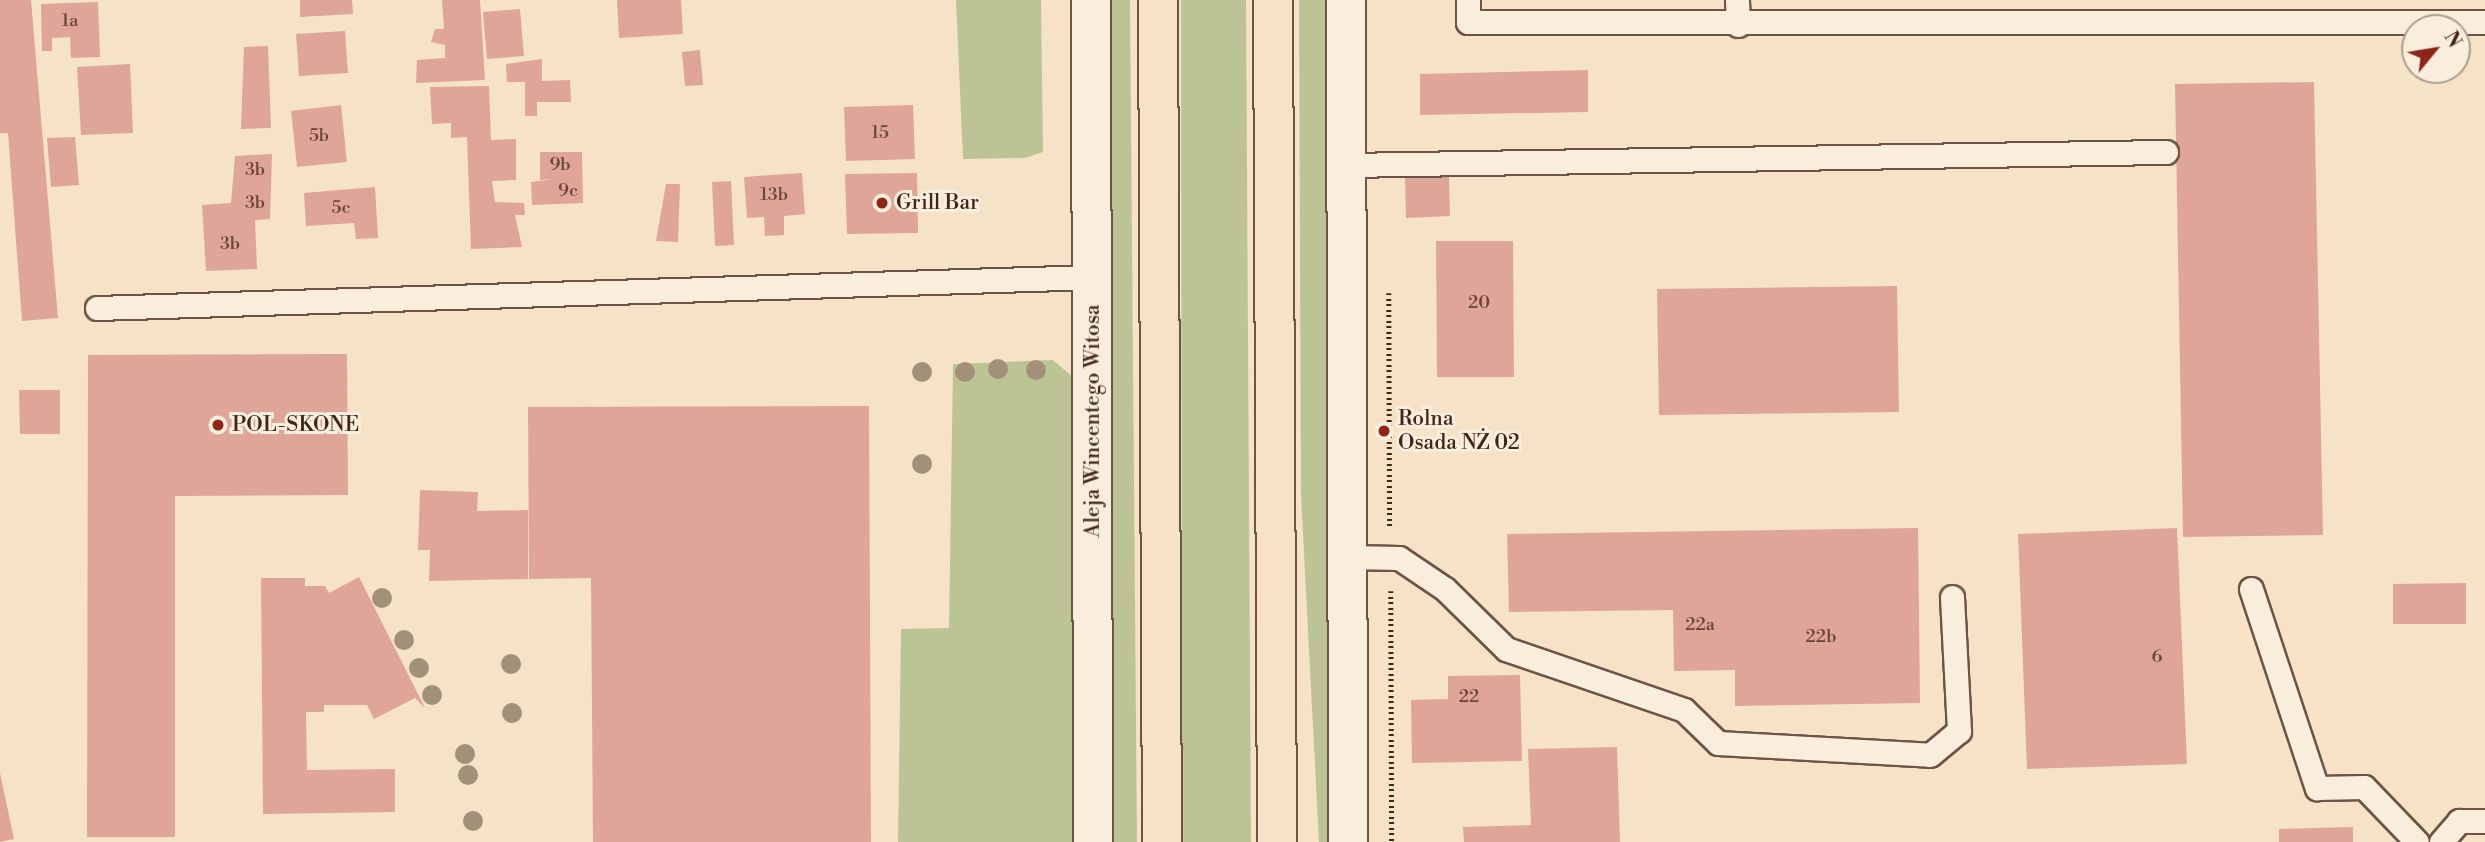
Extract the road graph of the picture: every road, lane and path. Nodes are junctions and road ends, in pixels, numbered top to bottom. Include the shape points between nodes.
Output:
1 (1091, 0) edge
2 (1158, 0) edge
3 (1273, 0) edge
4 (1346, 0) edge
5 (1468, 0) edge
6 (1737, 0) edge
7 (2205, 11) edge
8 (2485, 22) edge
9 (1738, 24) junction
10 (2166, 152) dead end
11 (1346, 165) junction
12 (1093, 277) junction
13 (1389, 287) dead end
14 (97, 307) dead end
15 (1348, 557) junction
16 (1390, 558) junction
17 (2251, 589) dead end
18 (1952, 597) dead end
19 (2485, 821) edge
20 (1093, 842) edge
21 (1162, 842) edge
22 (1277, 842) edge
23 (1348, 842) edge
24 (1392, 842) edge
25 (2417, 842) edge
26 (2441, 842) edge

1 - 12 street, Aleja Wincentego Witosa
2 - 21 main road
3 - 22 main road
4 - 11 street
5 - 9 lane via 1468,22
6 - 9 lane
7 - 8 lane
7 - 9 lane
10 - 11 lane
11 - 15 street
12 - 14 lane
12 - 20 street, Aleja Wincentego Witosa
13 - 16 path
15 - 16 lane
15 - 23 street
16 - 18 lane via 1445,589 1506,649 1684,710 1718,743 1930,755 1959,731
16 - 24 path
17 - 25 lane via 2317,788 2364,787
19 - 26 lane via 2459,821

